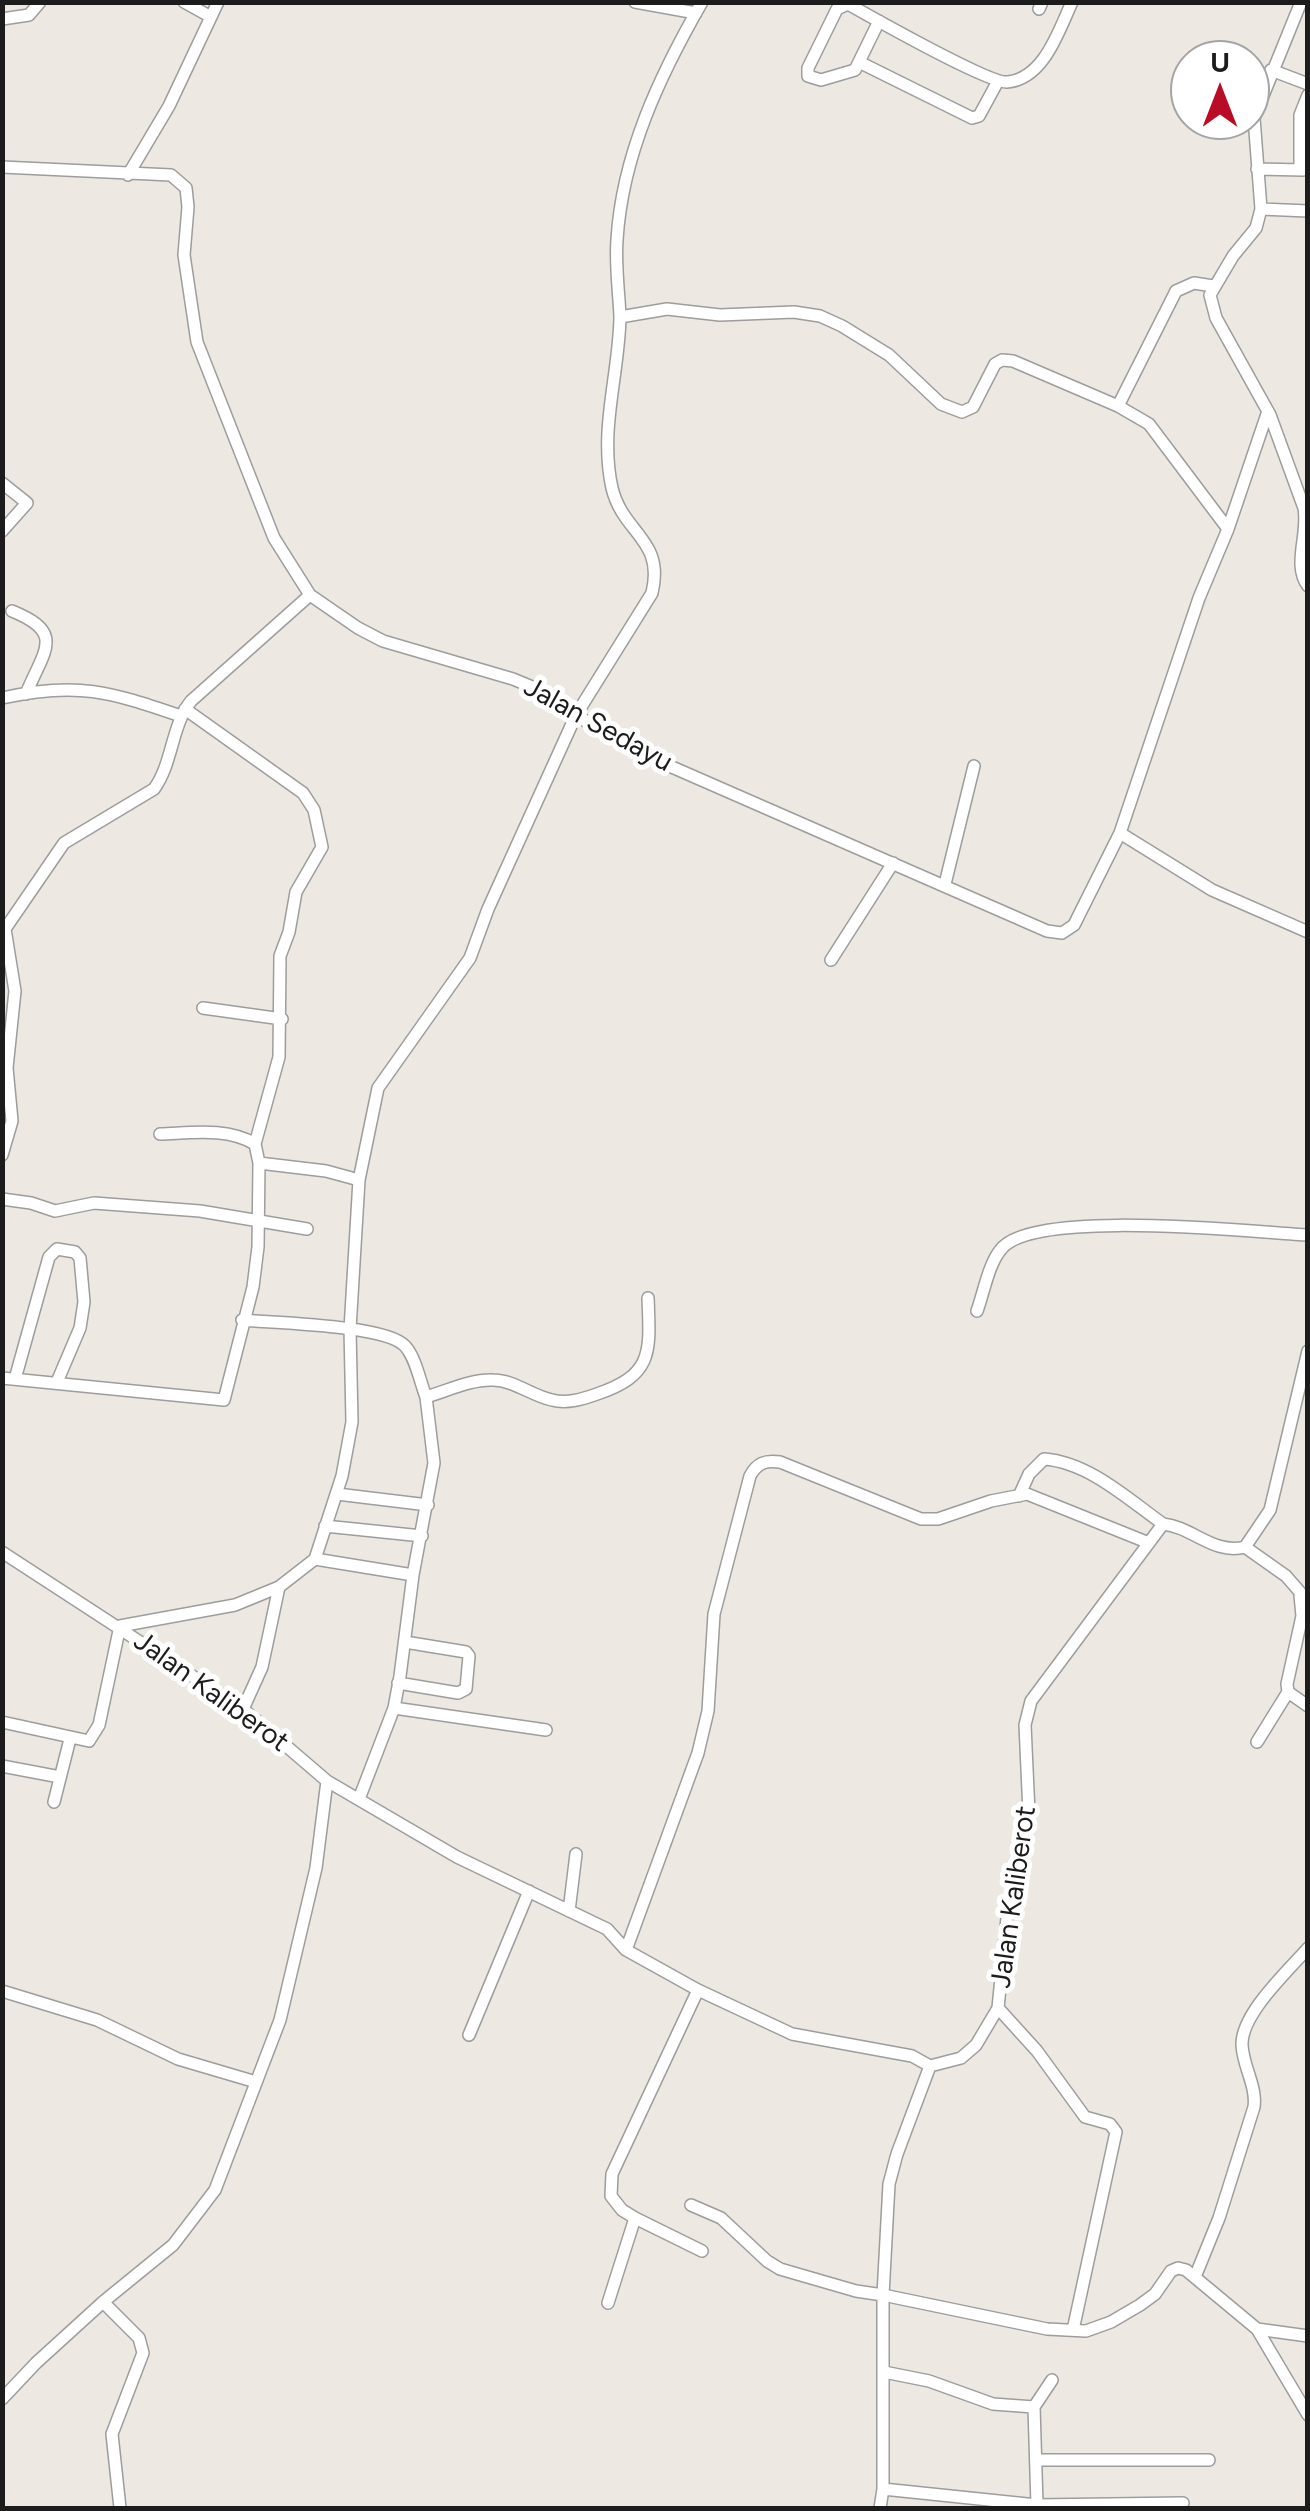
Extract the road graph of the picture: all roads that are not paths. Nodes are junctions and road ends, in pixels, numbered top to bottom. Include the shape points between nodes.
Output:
1 (40, 2) edge
2 (184, 2) edge
3 (218, 2) edge
4 (635, 2) edge
5 (1072, 2) edge
6 (1301, 2) edge
7 (699, 8) edge
8 (211, 17) junction
9 (2, 19) edge
10 (879, 21) junction
11 (860, 62) junction
12 (1271, 70) joint
13 (998, 81) junction
14 (1308, 84) edge
15 (1308, 95) edge
16 (1251, 140) edge
17 (2, 167) edge
18 (1257, 168) junction
19 (1304, 170) edge
20 (128, 175) junction
21 (1261, 209) junction
22 (1308, 211) edge
23 (1213, 286) junction
24 (620, 317) junction
25 (1118, 406) junction
26 (1268, 410) junction
27 (2, 483) edge
28 (1228, 529) junction
29 (2, 531) edge
30 (1308, 586) edge
31 (310, 595) junction
32 (12, 611) dead end
33 (26, 694) junction
34 (2, 698) edge
35 (183, 712) junction
36 (576, 715) junction
37 (974, 766) dead end
38 (1120, 833) junction
39 (893, 863) junction
40 (945, 884) junction
41 (1308, 932) edge
42 (831, 960) dead end
43 (203, 1008) dead end
44 (282, 1019) junction
45 (5, 1066) edge
46 (160, 1134) dead end
47 (255, 1144) junction
48 (2, 1155) edge
49 (259, 1163) junction
50 (359, 1180) junction
51 (2, 1200) edge
52 (256, 1222) junction
53 (307, 1229) dead end
54 (1308, 1235) edge
55 (648, 1298) dead end
56 (977, 1311) dead end
57 (242, 1320) junction
58 (350, 1329) junction
59 (1308, 1351) edge
60 (8, 1379) edge
61 (57, 1382) junction
62 (426, 1397) junction
63 (337, 1494) junction
64 (1019, 1496) junction
65 (428, 1505) junction
66 (1163, 1524) junction
67 (324, 1526) junction
68 (422, 1536) junction
69 (1149, 1543) junction
70 (1245, 1548) junction
71 (2, 1552) edge
72 (315, 1559) junction
73 (413, 1574) junction
74 (279, 1588) junction
75 (1304, 1598) edge
76 (120, 1626) junction
77 (404, 1642) junction
78 (398, 1683) junction
79 (1288, 1692) junction
80 (1308, 1706) edge
81 (394, 1708) junction
82 (243, 1709) junction
83 (2, 1722) edge
84 (546, 1730) dead end
85 (70, 1740) junction
86 (1257, 1742) dead end
87 (2, 1766) edge
88 (60, 1777) junction
89 (326, 1780) junction
90 (359, 1799) junction
91 (54, 1802) dead end
92 (576, 1854) dead end
93 (529, 1892) junction
94 (569, 1910) junction
95 (1308, 1948) edge
96 (626, 1950) junction
97 (698, 1990) junction
98 (2, 1991) edge
99 (998, 2008) junction
100 (469, 2035) dead end
101 (930, 2066) junction
102 (256, 2082) junction
103 (691, 2206) dead end
104 (635, 2218) junction
105 (702, 2251) dead end
106 (1195, 2277) junction
107 (883, 2295) junction
108 (103, 2302) junction
109 (608, 2303) dead end
110 (1257, 2329) junction
111 (1073, 2330) junction
112 (1308, 2336) edge
113 (884, 2372) junction
114 (1052, 2380) dead end
115 (2, 2399) edge
116 (1034, 2407) junction
117 (1308, 2415) edge
118 (1038, 2460) junction
119 (1209, 2460) dead end
120 (884, 2489) junction
121 (1183, 2503) dead end
122 (1042, 2506) edge
123 (120, 2508) edge
124 (880, 2508) edge

1 - 9 street via 29,16
2 - 8 street
3 - 8 street
4 - 7 street
5 - 13 street via 1045,59 1018,78
6 - 12 street
7 - 24 street via 671,57 626,177 617,241
8 - 20 street
10 - 11 street
10 - 11 street via 848,4 837,9 807,72 821,80 852,72
10 - 13 street
11 - 13 street via 972,118
12 - 14 street
15 - 19 street via 1300,116
16 - 18 street
17 - 20 street
18 - 19 street
18 - 21 street
20 - 31 street via 171,175 186,188 184,256 196,342 274,538
21 - 22 street
21 - 23 street via 1256,228
23 - 25 street via 1194,283 1176,291
23 - 26 street via 1216,318
24 - 25 street via 667,308 720,315 807,313 889,355 956,412 970,411 1002,360
24 - 36 street via 606,460 614,496 657,572 652,594
25 - 28 street via 1148,424
26 - 28 street, Jalan Sedayu
26 - 30 street via 1306,514 1300,575
27 - 29 street via 27,503
28 - 38 street, Jalan Sedayu
31 - 35 street
31 - 36 street, Jalan Sedayu via 370,635 513,679 554,696
32 - 33 street via 38,622 46,636
33 - 34 street
33 - 35 street via 76,688
35 - 44 street via 295,786 314,810 322,847 296,892 280,956
35 - 45 street via 154,789 64,843 5,929 15,991
36 - 39 street, Jalan Sedayu via 633,750
36 - 50 street via 470,958 378,1088
37 - 40 street
38 - 40 street, Jalan Sedayu via 1074,925 1062,933
38 - 41 street via 1212,890
39 - 40 street, Jalan Sedayu
39 - 42 street
43 - 44 street
44 - 47 street via 279,1057
45 - 48 street via 12,1121
46 - 47 street via 218,1132
47 - 49 street
49 - 50 street
49 - 52 street
50 - 58 street
51 - 52 street via 55,1211 94,1203
52 - 53 street
52 - 57 street via 254,1288
54 - 56 street via 1094,1223 1053,1229 1004,1246
55 - 62 street via 650,1347 628,1382 581,1400 549,1400 497,1380
57 - 58 street
57 - 61 street via 224,1400
58 - 62 street via 402,1343
58 - 63 street via 352,1422
59 - 70 street via 1270,1510
60 - 61 street
60 - 61 street via 57,1249 80,1258 84,1302
62 - 65 street via 434,1460
63 - 65 street
63 - 67 street
64 - 66 street via 1036,1465 1061,1460
64 - 69 street via 1048,1501
64 - 96 street via 921,1519 780,1462 762,1462 750,1476 714,1614 708,1712 698,1753
65 - 68 street
66 - 69 street, Jalan Kaliberot
66 - 70 street via 1225,1550
67 - 68 street
67 - 72 street
68 - 73 street
69 - 99 street, Jalan Kaliberot via 1026,1713 1029,1812 1008,1908
70 - 75 street via 1286,1576
71 - 76 street, Jalan Kaliberot
72 - 73 street
72 - 74 street
73 - 77 street
74 - 76 street via 235,1605
74 - 82 street via 262,1667
75 - 79 street
76 - 82 street, Jalan Kaliberot
76 - 85 street via 96,1732 89,1741
77 - 78 street
77 - 78 street via 466,1652 466,1689
78 - 81 street
79 - 80 street
79 - 86 street
81 - 84 street
81 - 90 street
82 - 89 street, Jalan Kaliberot
83 - 85 street
85 - 88 street
87 - 88 street
88 - 91 street
89 - 90 street, Jalan Kaliberot
89 - 102 street via 316,1868 280,2020
90 - 93 street, Jalan Kaliberot
92 - 94 street
93 - 94 street, Jalan Kaliberot
93 - 100 street
94 - 96 street, Jalan Kaliberot via 607,1929
95 - 106 street via 1259,2005 1244,2035 1254,2108
96 - 97 street, Jalan Kaliberot
97 - 101 street, Jalan Kaliberot via 792,2034 912,2056
97 - 104 street via 612,2174 611,2196
98 - 102 street
99 - 101 street, Jalan Kaliberot via 961,2058
99 - 111 street via 1085,2118 1116,2132
101 - 107 street via 889,2184
102 - 108 street via 214,2190 194,2220
103 - 107 street via 722,2218 780,2269
104 - 105 street
104 - 109 street
106 - 110 street
106 - 111 street via 1178,2268 1140,2306 1086,2331
107 - 111 street
107 - 113 street
108 - 115 street
108 - 123 street via 139,2338 143,2353 112,2434
110 - 112 street
110 - 117 street
113 - 116 street via 993,2404
113 - 120 street
114 - 116 street
116 - 118 street
118 - 119 street
118 - 122 street
120 - 122 street
120 - 124 street
121 - 122 street

